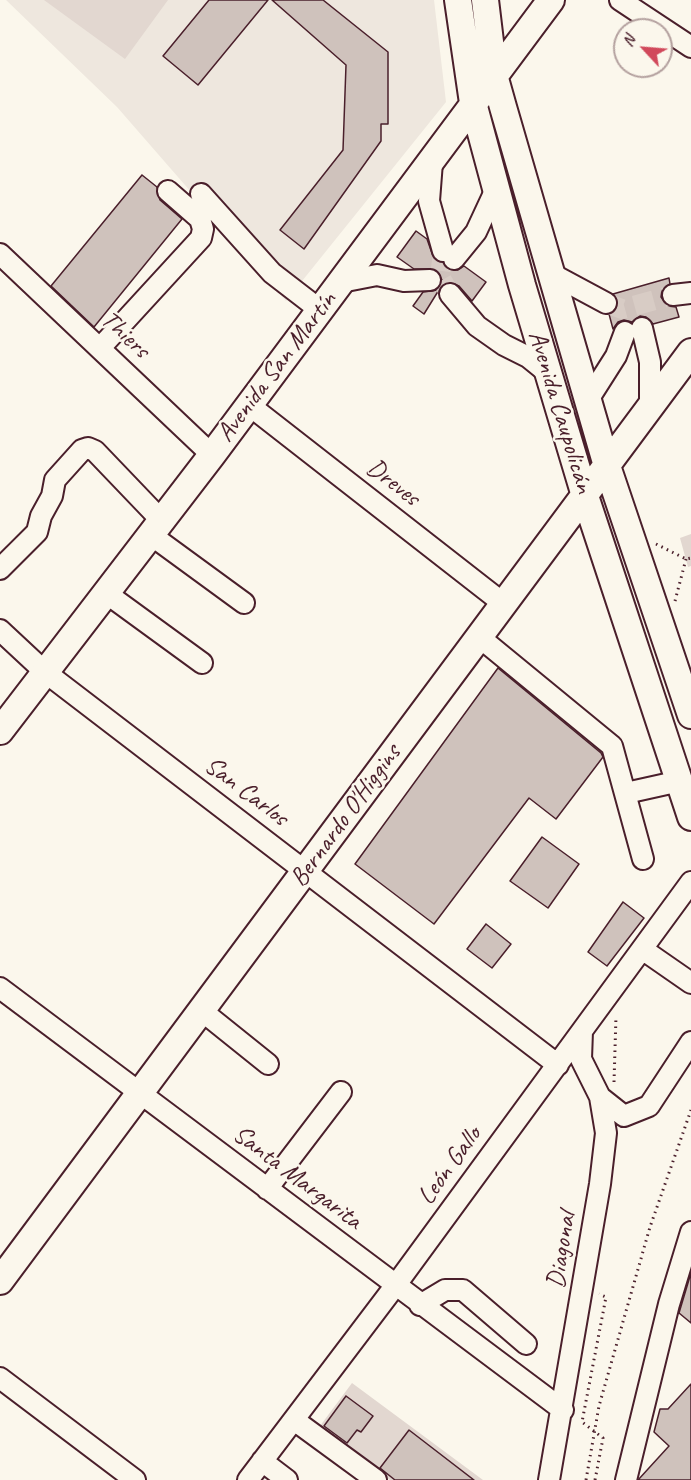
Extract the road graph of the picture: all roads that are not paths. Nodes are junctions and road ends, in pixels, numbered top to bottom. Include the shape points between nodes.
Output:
1 (458, 0) edge
2 (485, 0) edge
3 (551, 0) edge
4 (620, 0) edge
5 (691, 47) edge
6 (494, 75) junction
7 (473, 103) junction
8 (434, 157) junction
9 (496, 189) junction
10 (168, 191) dead end
11 (201, 194) dead end
12 (0, 254) edge
13 (552, 274) junction
14 (430, 280) dead end
15 (341, 282) junction
16 (450, 294) tunnel mouth
17 (606, 303) tunnel mouth
18 (320, 310) junction
19 (100, 348) junction
20 (691, 352) edge
21 (549, 374) junction
22 (588, 400) junction
23 (249, 405) junction
24 (650, 408) junction
25 (212, 455) junction
26 (607, 466) junction
27 (585, 496) junction
28 (156, 528) junction
29 (0, 569) edge
30 (106, 593) junction
31 (244, 603) dead end
32 (504, 604) junction
33 (0, 630) edge
34 (478, 636) junction
35 (202, 663) dead end
36 (45, 672) junction
37 (691, 715) edge
38 (0, 731) edge
39 (680, 781) junction
40 (626, 793) junction
41 (691, 818) edge
42 (643, 859) dead end
43 (305, 872) junction
44 (691, 882) edge
45 (642, 949) junction
46 (691, 983) edge
47 (0, 988) edge
48 (202, 1011) junction
49 (582, 1031) junction
50 (691, 1042) edge
51 (268, 1064) dead end
52 (558, 1065) junction
53 (341, 1092) dead end
54 (140, 1094) junction
55 (600, 1097) junction
56 (267, 1189) junction
57 (690, 1240) edge
58 (0, 1281) edge
59 (395, 1286) junction
60 (420, 1305) junction
61 (526, 1344) dead end
62 (0, 1378) edge
63 (563, 1410) junction
64 (294, 1420) junction
65 (262, 1461) junction
66 (135, 1480) edge
67 (248, 1480) edge
68 (287, 1480) edge
69 (376, 1480) edge
70 (549, 1480) edge
71 (626, 1480) edge

1 - 7 main road, Avenida Caupolicán
2 - 6 main road, Avenida Caupolicán
3 - 6 main road, Avenida San Martín
4 - 5 street
6 - 7 main road, Avenida San Martín
6 - 13 main road, Avenida Caupolicán
7 - 8 main road, Avenida San Martín
7 - 9 main road, Avenida Caupolicán
8 - 9 street via 429,171 429,201 449,255 476,232
8 - 15 main road, Avenida San Martín
9 - 21 main road, Avenida Caupolicán
10 - 19 street via 200,219 201,238
11 - 18 street via 272,273
12 - 19 street, Thiers
13 - 17 street
13 - 22 main road, Avenida Caupolicán
14 - 15 street via 404,281 377,275
15 - 18 main road, Avenida San Martín
16 - 21 street via 477,326
18 - 23 main road, Avenida San Martín
19 - 25 street, Thiers
20 - 24 main road, Bernardo O'Higgins
21 - 27 main road, Avenida Caupolicán
22 - 24 street via 633,330 650,362
22 - 26 main road, Avenida Caupolicán
23 - 25 main road, Avenida San Martín
23 - 32 street, Dreves
24 - 26 main road, Bernardo O'Higgins
25 - 28 main road, Avenida San Martín
26 - 27 main road, Bernardo O'Higgins
26 - 37 main road, Avenida Caupolicán
27 - 32 main road, Bernardo O'Higgins
27 - 39 main road, Avenida Caupolicán
28 - 29 street via 88,448 55,480 37,532
28 - 30 main road, Avenida San Martín
28 - 31 street
30 - 35 street
30 - 36 main road, Avenida San Martín
32 - 34 main road, Bernardo O'Higgins
33 - 36 street, San Carlos
34 - 40 street via 612,746
34 - 43 main road, Bernardo O'Higgins
36 - 38 main road, Avenida San Martín
36 - 43 street, San Carlos
39 - 40 street
39 - 41 main road, Avenida Caupolicán
40 - 42 street
43 - 48 main road, Bernardo O'Higgins
43 - 52 street, San Carlos
44 - 45 street, León Gallo
45 - 46 street
45 - 49 street, León Gallo
47 - 54 street, Santa Margarita
48 - 51 street
48 - 54 main road, Bernardo O'Higgins
49 - 52 street, León Gallo
49 - 55 street, Diagonal via 581,1059
50 - 55 street via 649,1106 624,1116
52 - 59 street, León Gallo
53 - 56 street
54 - 56 street, Santa Margarita
54 - 58 main road, Bernardo O'Higgins
55 - 63 street, Diagonal via 606,1133 600,1184
56 - 59 street, Santa Margarita
57 - 71 street via 669,1304
59 - 60 street, Santa Margarita
59 - 64 street, León Gallo
60 - 61 street via 445,1290 463,1290
60 - 63 street, Santa Margarita
62 - 66 street
63 - 70 street, Diagonal
64 - 65 street, León Gallo
64 - 69 street
65 - 67 street, León Gallo
65 - 68 street

